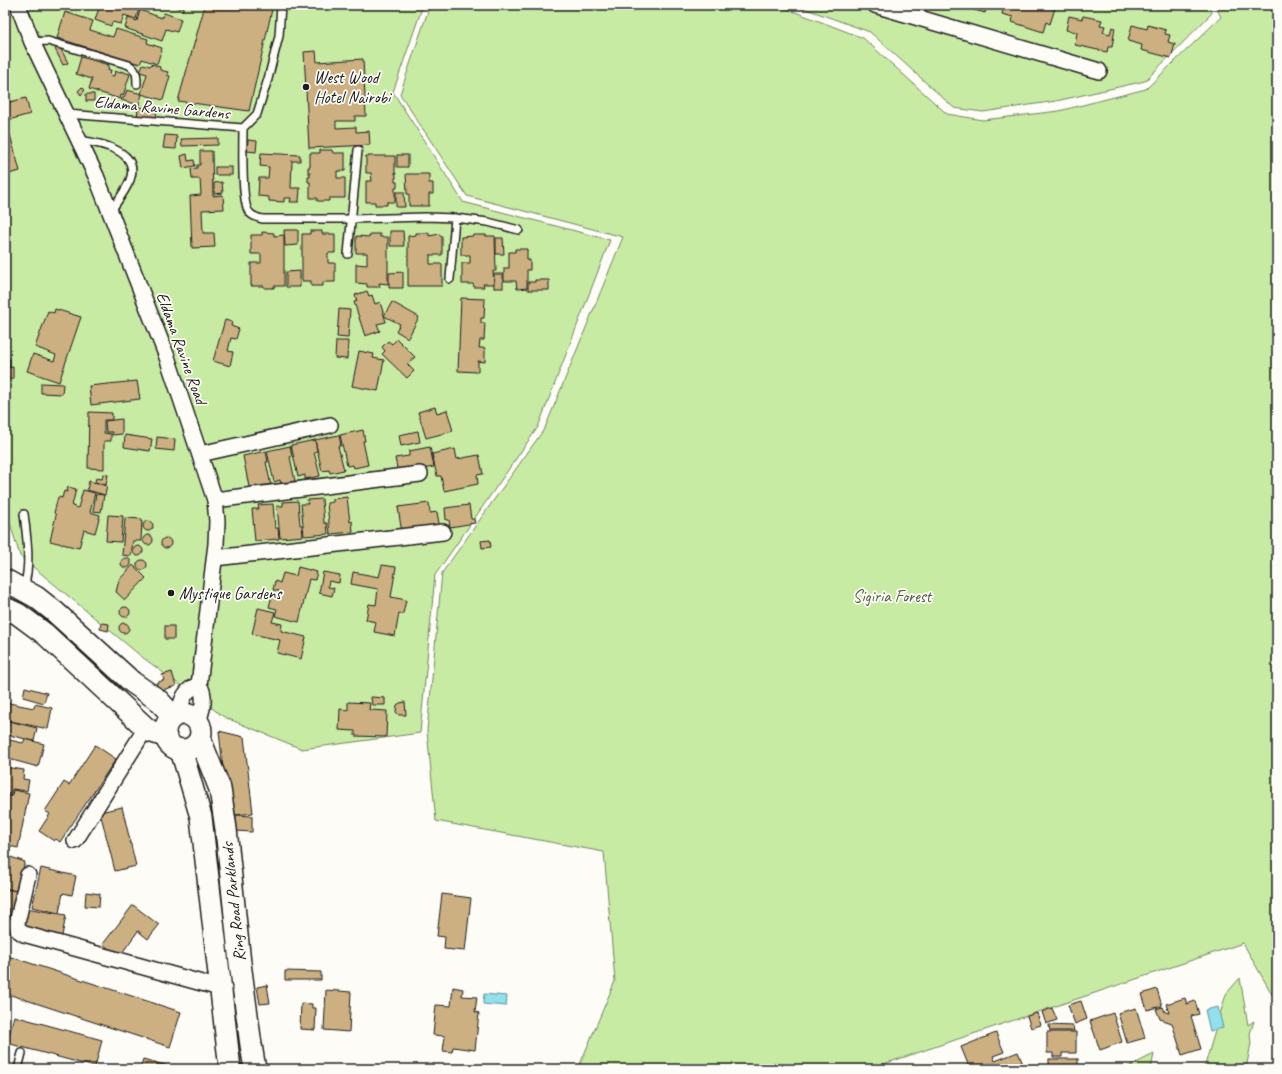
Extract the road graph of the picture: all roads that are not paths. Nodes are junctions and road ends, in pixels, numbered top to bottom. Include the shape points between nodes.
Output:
1 (18, 5) edge
2 (281, 5) edge
3 (875, 5) edge
4 (32, 42) junction
5 (1099, 71) dead end
6 (136, 84) dead end
7 (66, 114) junction
8 (243, 128) junction
9 (79, 140) junction
10 (358, 150) dead end
11 (110, 212) junction
12 (455, 218) junction
13 (351, 219) junction
14 (519, 230) dead end
15 (348, 254) dead end
16 (450, 279) dead end
17 (330, 425) dead end
18 (200, 454) junction
19 (420, 474) dead end
20 (215, 500) junction
21 (24, 514) dead end
22 (444, 532) dead end
23 (215, 558) junction
24 (5, 580) edge
25 (24, 590) junction
26 (5, 608) edge
27 (199, 685) junction
28 (176, 715) junction
29 (146, 728) junction
30 (199, 731) junction
31 (165, 736) junction
32 (181, 750) junction
33 (74, 841) dead end
34 (28, 875) dead end
35 (240, 963) junction
36 (218, 966) junction
37 (220, 988) junction
38 (22, 1053) dead end
39 (18, 1069) edge
40 (230, 1069) edge
41 (255, 1069) edge

1 - 4 street, Eldama Ravine Road
2 - 8 lane, Eldama Ravine Gardens via 279,36 268,79 257,114
3 - 5 street
4 - 6 lane via 48,41 129,65 135,69
4 - 7 street, Eldama Ravine Road
7 - 8 lane, Eldama Ravine Gardens
7 - 9 street, Eldama Ravine Road
8 - 13 lane via 244,199 249,212 263,219
9 - 11 street, Eldama Ravine Road
9 - 11 lane via 112,148 124,154 129,161 130,178
10 - 13 lane
11 - 18 street, Eldama Ravine Road via 167,357
12 - 13 lane
12 - 14 lane via 488,222
12 - 16 lane
13 - 15 lane
17 - 18 street
18 - 20 street, Eldama Ravine Road
19 - 20 street
20 - 23 street, Eldama Ravine Road
21 - 25 lane via 29,554
22 - 23 street
23 - 27 street, Eldama Ravine Road
24 - 25 street
25 - 28 street via 55,612 132,682
26 - 29 street via 18,614 45,634
27 - 28 street via 192,687 185,694
27 - 30 street, Eldama Ravine Road via 204,700
28 - 30 street via 189,715
28 - 31 street via 166,725
29 - 31 street
29 - 33 street
30 - 32 street via 197,744
30 - 35 street, Ring Road Parklands via 220,789
31 - 32 street via 171,746
32 - 36 street, Ring Road Parklands via 201,817
34 - 37 street via 17,923 18,930 24,934
35 - 36 street
35 - 41 street, Ring Road Parklands
36 - 37 street, Ring Road Parklands
37 - 40 street, Ring Road Parklands
38 - 39 lane

